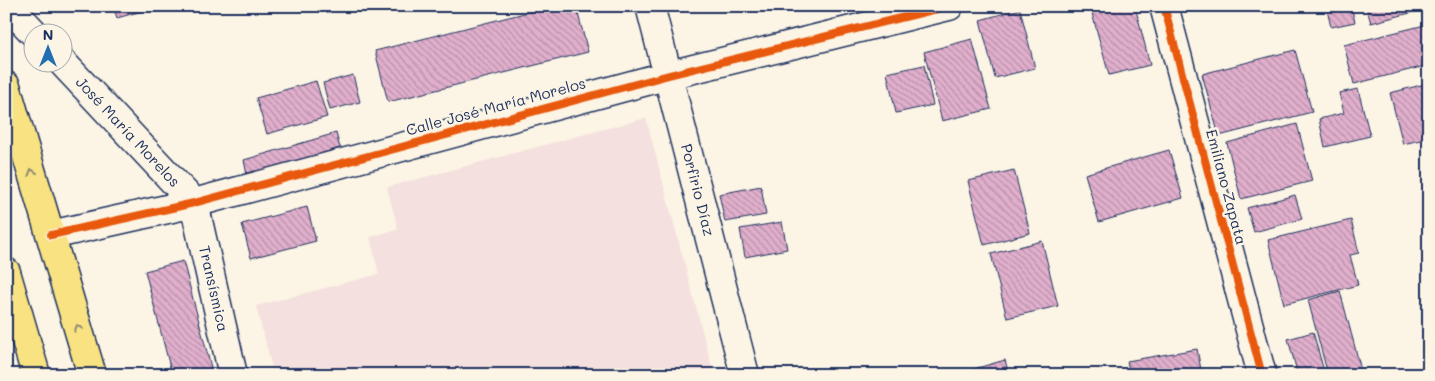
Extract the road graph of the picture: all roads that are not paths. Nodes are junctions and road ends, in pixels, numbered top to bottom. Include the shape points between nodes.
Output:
1 (650, 6) edge
2 (949, 6) edge
3 (1164, 6) edge
4 (6, 7) edge
5 (24, 22) edge
6 (71, 72) edge
7 (669, 75) junction
8 (6, 86) edge
9 (194, 203) junction
10 (51, 235) junction
11 (6, 272) edge
12 (36, 375) edge
13 (92, 375) edge
14 (233, 375) edge
15 (745, 375) edge
16 (1262, 375) edge

1 - 7 street, Porfirio Díaz
2 - 7 street, Calle José María Morelos
3 - 16 street, Emiliano Zapata
4 - 5 street
6 - 9 street, José María Morelos
7 - 9 street, Calle José María Morelos
7 - 15 street, Porfirio Díaz
10 -> 8 main road
9 - 10 street, Calle José María Morelos
9 - 14 street, Transísmica
13 -> 10 main road
11 - 12 main road

